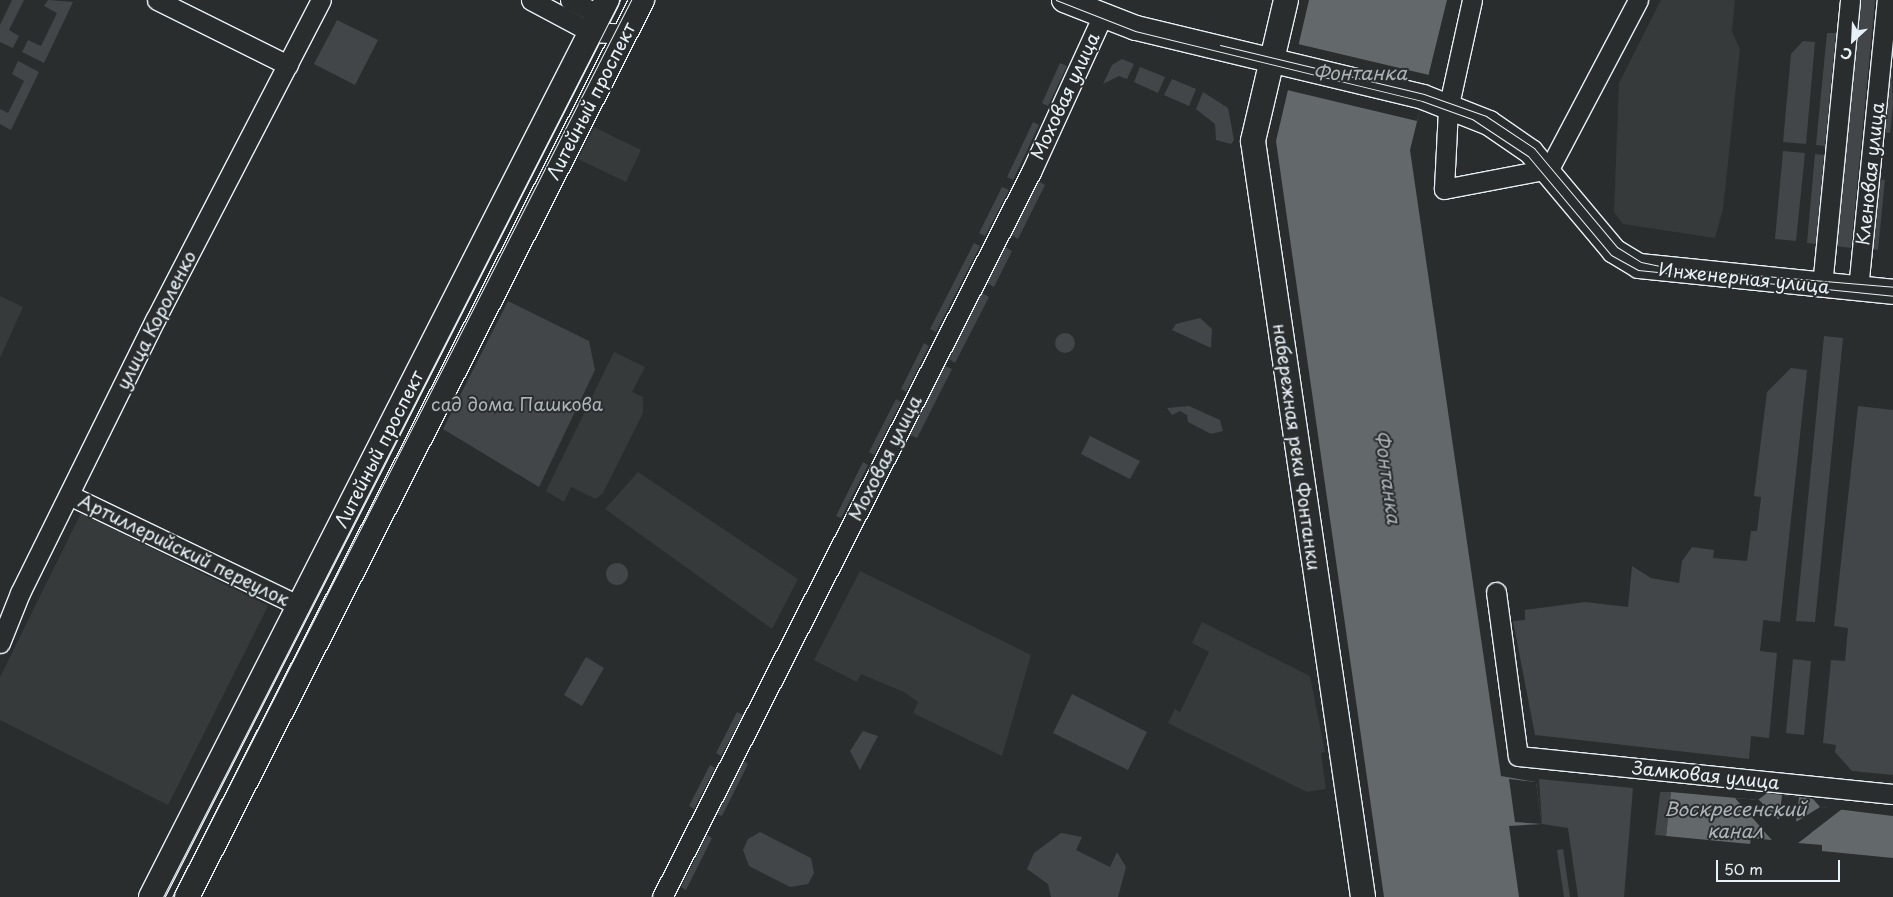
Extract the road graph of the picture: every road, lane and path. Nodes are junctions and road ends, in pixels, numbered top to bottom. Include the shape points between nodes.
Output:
1 (156, 0) edge
2 (321, 0) edge
3 (531, 0) edge
4 (570, 0) edge
5 (642, 0) edge
6 (1064, 0) edge
7 (1286, 0) edge
8 (1472, 0) edge
9 (1638, 0) edge
10 (1850, 0) edge
11 (1887, 0) edge
12 (599, 16) edge
13 (1102, 17) junction
14 (625, 34) junction
15 (1282, 64) junction
16 (288, 65) junction
17 (1448, 106) junction
18 (1549, 169) junction
19 (1822, 286) junction
20 (1858, 289) junction
21 (1893, 292) edge
22 (69, 495) junction
23 (1496, 592) dead end
24 (8, 603) edge
25 (300, 606) junction
26 (0, 643) edge
27 (1893, 794) edge
28 (151, 897) edge
29 (187, 897) edge
30 (662, 897) edge
31 (1363, 897) edge

1 - 16 street
2 - 16 street, улица Короленко
3 - 12 street
4 - 12 street
5 - 14 main road, Литейный проспект
6 - 13 main road, Инженерная улица
7 - 15 main road, набережная реки Фонтанки
8 - 17 street
9 - 18 street
10 - 19 street, Кленовая улица
11 - 20 street, Кленовая улица
12 - 14 street
12 - 25 main road, Литейный проспект
13 - 15 main road, Инженерная улица
13 - 30 street, Моховая улица via 1031,172
14 - 29 main road, Литейный проспект
15 - 17 main road, Инженерная улица
15 - 31 main road, набережная реки Фонтанки via 1253,141
16 - 22 street, улица Короленко
17 - 18 main road, Инженерная улица via 1505,132
17 - 18 street via 1444,189
18 - 19 main road, Инженерная улица via 1603,239 1640,266
19 - 20 main road, Инженерная улица
20 - 21 main road, Инженерная улица
22 - 24 street, улица Короленко
22 - 25 street, Артиллерийский переулок
23 - 27 street, Замковая улица via 1518,756
24 - 26 street, улица Короленко
25 - 28 main road, Литейный проспект

